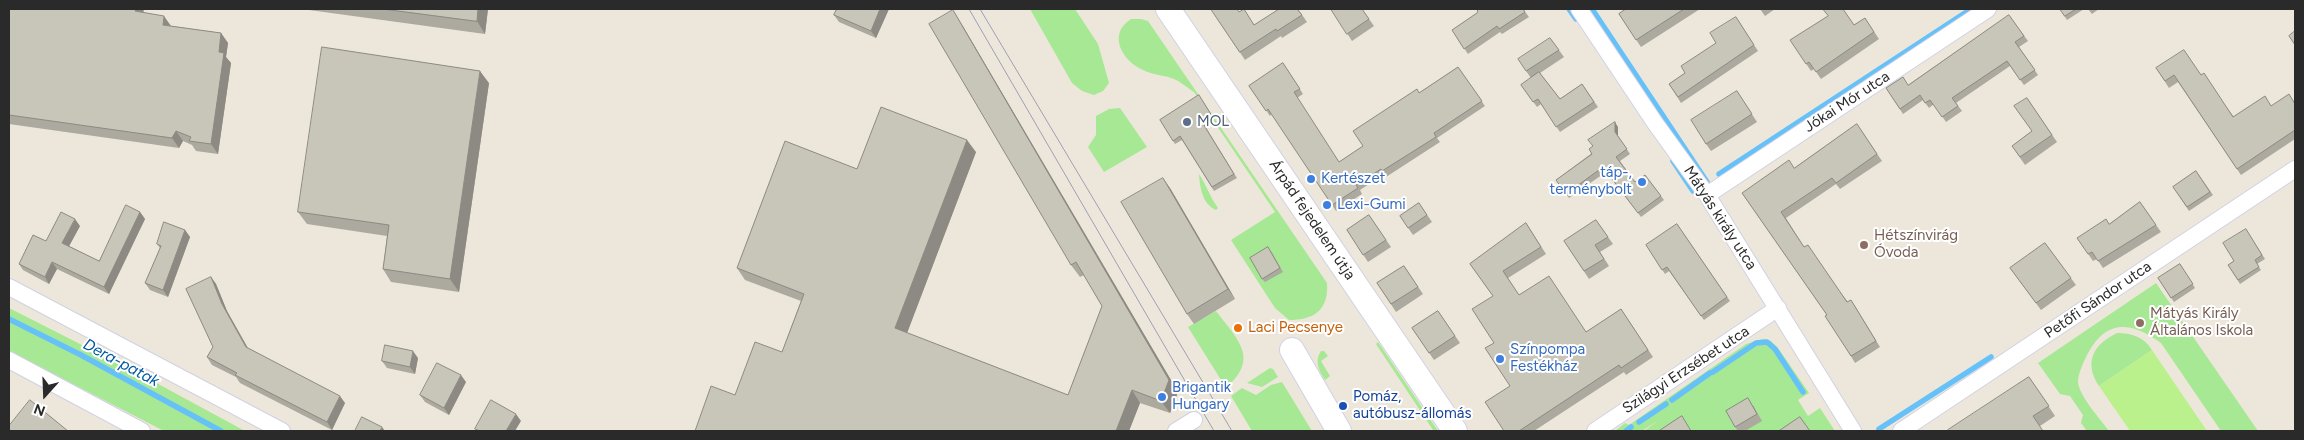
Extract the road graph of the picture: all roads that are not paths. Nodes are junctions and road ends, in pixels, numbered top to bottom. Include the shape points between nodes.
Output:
1 (1168, 9) edge
2 (1579, 9) edge
3 (1988, 9) edge
4 (2295, 169) edge
5 (1707, 195) junction
6 (9, 287) edge
7 (1778, 308) junction
8 (1292, 350) dead end
9 (9, 360) edge
10 (1194, 420) dead end
11 (142, 431) edge
12 (282, 431) edge
13 (1176, 431) edge
14 (1339, 431) edge
15 (1455, 431) edge
16 (1595, 431) edge
17 (1853, 431) edge
18 (1901, 431) edge

1 - 15 main road, Árpád fejedelem útja
2 - 5 street, Mátyás király utca
3 - 5 street, Jókai Mór utca
4 - 18 street, Petőfi Sándor utca
5 - 7 street, Mátyás király utca
6 - 12 street
7 - 16 street, Szilágyi Erzsébet utca
7 - 17 street, Mátyás király utca
8 - 14 main road
9 - 11 street
10 - 13 street

